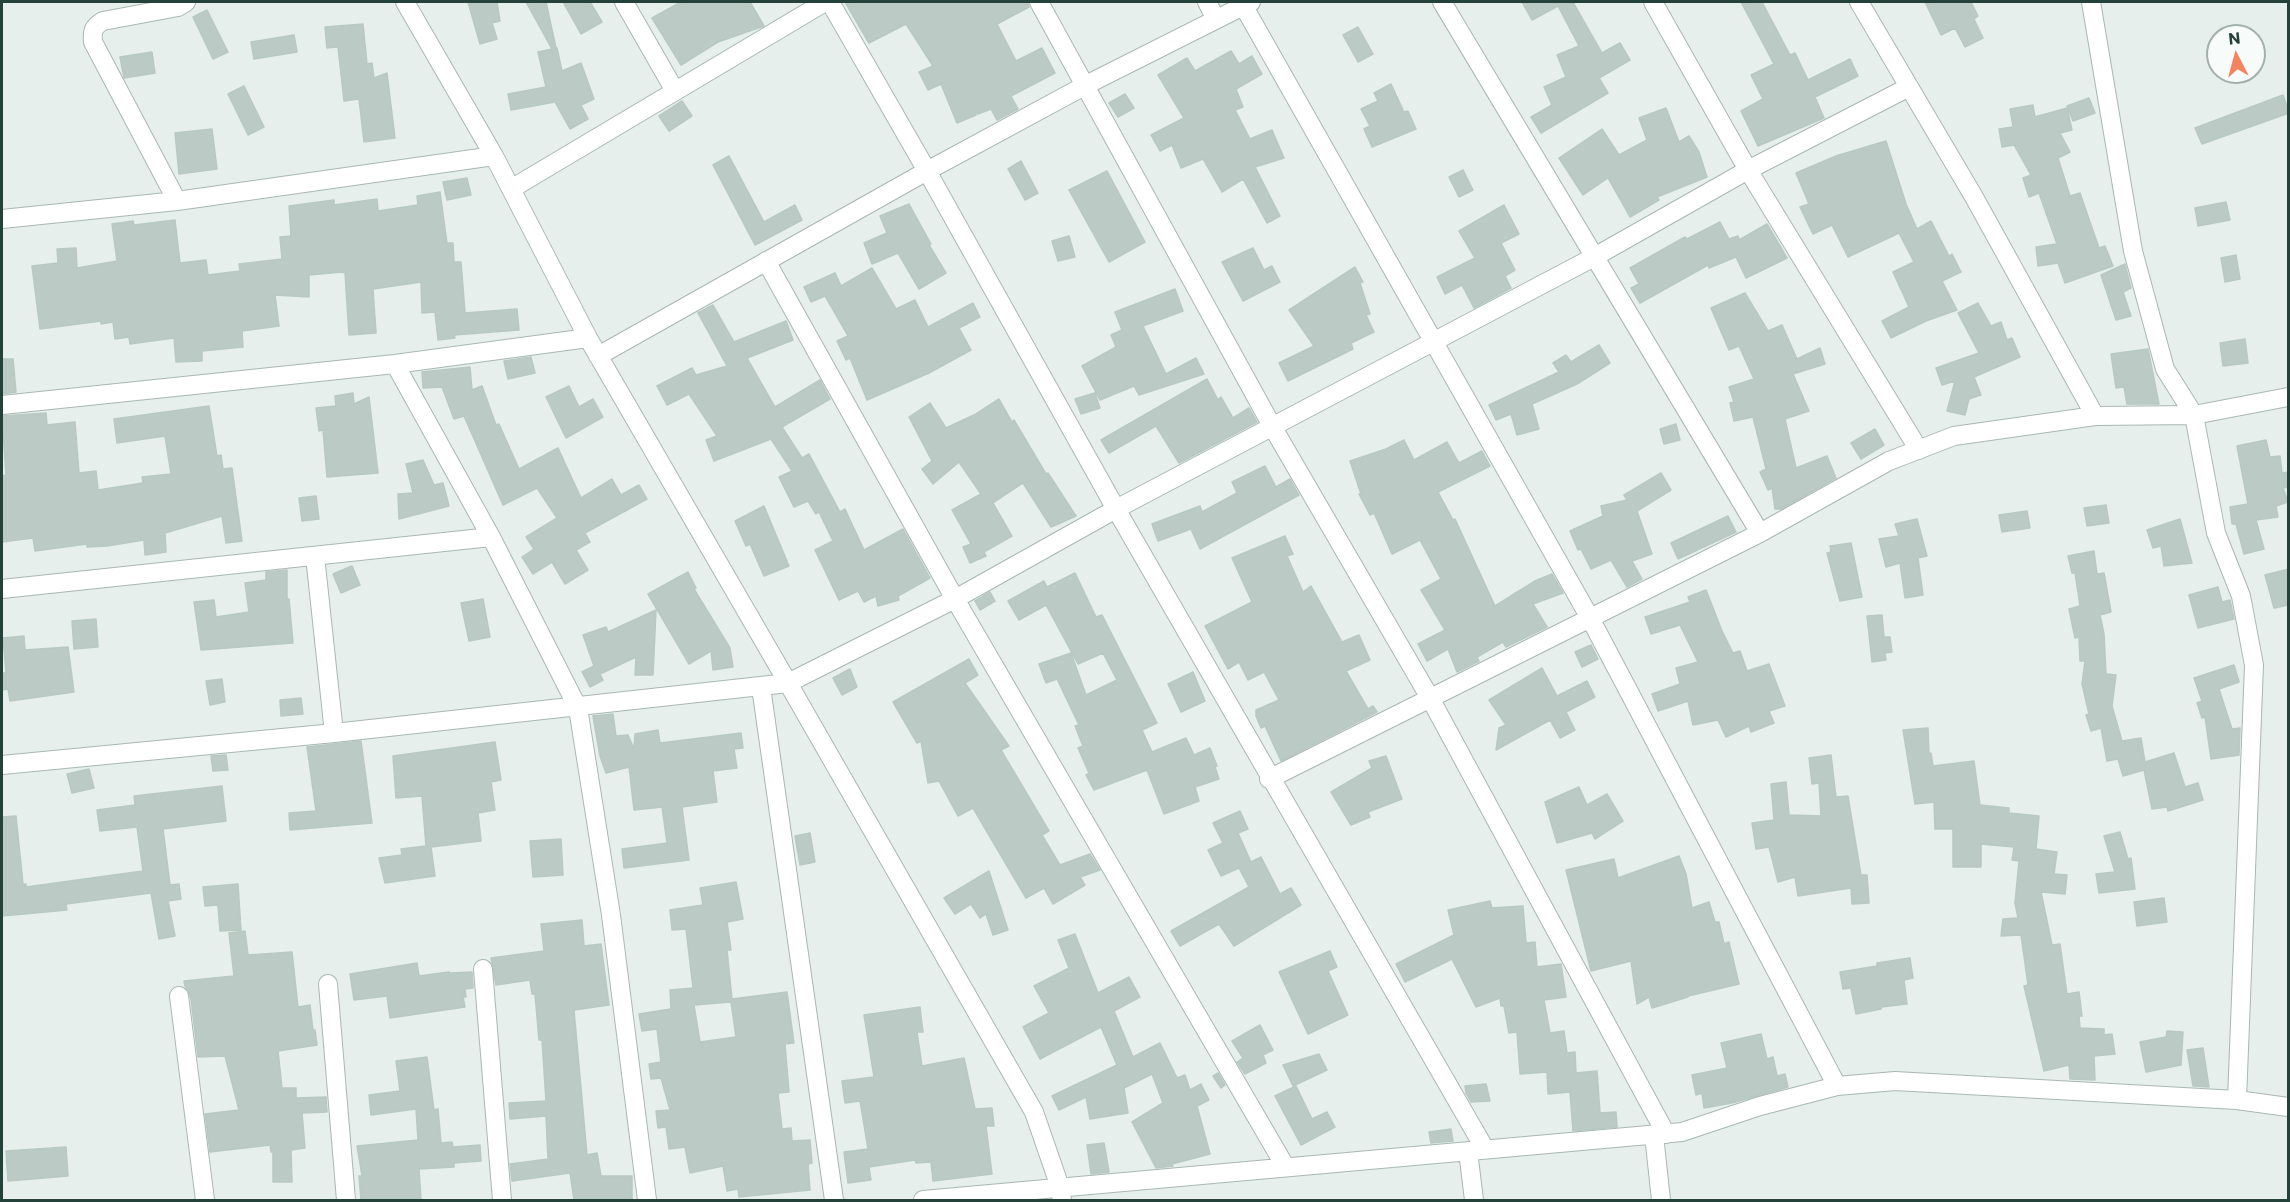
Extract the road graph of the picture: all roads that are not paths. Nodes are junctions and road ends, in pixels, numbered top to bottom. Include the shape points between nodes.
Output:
1 (186, 2) edge
2 (405, 2) edge
3 (624, 2) edge
4 (825, 2) edge
5 (830, 2) edge
6 (1039, 2) edge
7 (1207, 2) edge
8 (1442, 2) edge
9 (1653, 2) edge
10 (1860, 2) edge
11 (2091, 2) edge
12 (1247, 3) edge
13 (1216, 19) junction
14 (1086, 85) junction
15 (1910, 87) junction
16 (675, 91) junction
17 (494, 156) junction
18 (1748, 170) junction
19 (927, 171) junction
20 (511, 189) junction
21 (177, 201) junction
22 (2, 219) edge
23 (1596, 256) junction
24 (766, 261) junction
25 (588, 338) junction
26 (1434, 341) junction
27 (598, 356) junction
28 (395, 364) junction
29 (2289, 397) edge
30 (2, 405) edge
31 (2194, 415) junction
32 (2095, 416) junction
33 (1272, 426) junction
34 (1919, 450) junction
35 (1116, 509) junction
36 (1760, 533) junction
37 (491, 537) junction
38 (315, 556) junction
39 (2, 589) edge
40 (955, 599) junction
41 (1590, 618) junction
42 (788, 684) junction
43 (761, 687) junction
44 (1430, 698) junction
45 (578, 708) junction
46 (334, 733) junction
47 (2, 765) edge
48 (1269, 778) junction
49 (483, 969) dead end
50 (328, 984) dead end
51 (179, 996) dead end
52 (1838, 1086) junction
53 (2237, 1100) junction
54 (2289, 1107) edge
55 (1660, 1134) junction
56 (1476, 1150) junction
57 (1285, 1166) junction
58 (1061, 1194) edge
59 (205, 1200) edge
60 (346, 1200) edge
61 (502, 1200) edge
62 (647, 1200) edge
63 (834, 1200) edge
64 (922, 1200) edge
65 (1474, 1200) edge
66 (1661, 1200) edge

1 - 21 street via 178,7 103,21 92,32 93,42
2 - 17 street
3 - 16 street
4 - 16 street
5 - 19 street
6 - 14 street
7 - 13 street
8 - 23 street
9 - 18 street
10 - 15 street
11 - 31 street via 2133,251 2165,369
12 - 13 street
12 - 26 street
13 - 14 street
14 - 19 street
14 - 33 street
15 - 18 street
15 - 32 street
16 - 20 street
17 - 20 street
17 - 21 street
18 - 23 street
18 - 34 street
19 - 24 street
19 - 35 street
20 - 25 street
21 - 22 street
23 - 26 street
23 - 36 street
24 - 27 street
24 - 40 street
25 - 27 street
25 - 28 street
26 - 33 street
26 - 41 street
27 - 42 street
28 - 30 street
28 - 37 street
29 - 31 street
31 - 32 street
31 - 53 street via 2216,533 2241,596 2254,665
32 - 34 street via 1954,436
33 - 35 street
33 - 44 street
34 - 36 street via 1889,461
35 - 40 street
35 - 48 street
36 - 41 street
37 - 38 street
37 - 45 street
38 - 39 street
38 - 46 street
40 - 42 street
40 - 57 street
41 - 44 street
41 - 52 street
42 - 43 street
42 - 58 street via 1034,1113
43 - 45 street
43 - 63 street
44 - 48 street
44 - 55 street
45 - 46 street
45 - 62 street via 611,915
46 - 47 street
48 - 56 street
49 - 61 street
50 - 60 street
51 - 59 street
52 - 53 street via 1895,1081
52 - 55 street via 1682,1132
53 - 54 street
55 - 56 street
55 - 66 street
56 - 57 street
56 - 65 street
57 - 58 street
58 - 64 street

